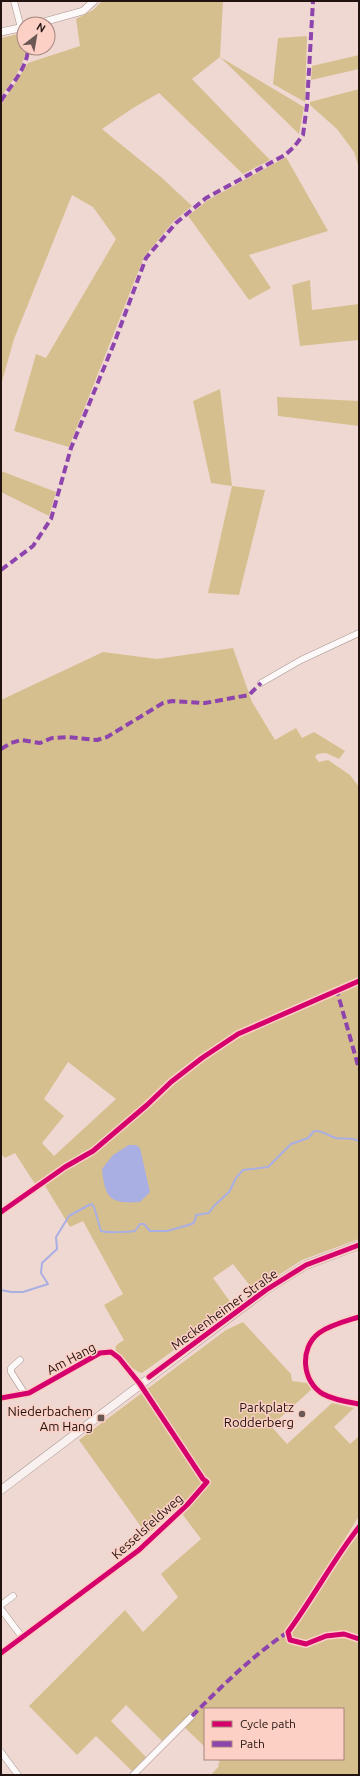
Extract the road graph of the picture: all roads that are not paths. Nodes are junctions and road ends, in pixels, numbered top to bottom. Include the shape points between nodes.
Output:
1 (14, 1) edge
2 (94, 1) edge
3 (19, 16) edge
4 (56, 19) edge
5 (16, 28) edge
6 (1, 32) edge
7 (359, 633) edge
8 (261, 683) dead end
9 (359, 981) edge
10 (337, 991) dead end
11 (41, 1184) dead end
12 (1, 1212) edge
13 (359, 1245) edge
14 (359, 1317) edge
15 (20, 1360) dead end
16 (140, 1384) junction
17 (25, 1394) junction
18 (1, 1398) edge
19 (359, 1404) edge
20 (1, 1490) edge
21 (13, 1596) dead end
22 (1, 1605) edge
23 (1, 1609) edge
24 (22, 1637) junction
25 (1, 1653) edge
26 (192, 1716) dead end
27 (1, 1752) edge
28 (18, 1775) edge
29 (133, 1775) edge

1 - 3 street
2 - 4 street via 78,13
5 - 6 street
7 - 8 street via 301,660
9 - 10 street
11 - 12 street
13 - 16 main road, Meckenheimer Straße via 306,1265 283,1279
14 - 19 street via 318,1334 307,1351 305,1360 308,1377 316,1389 330,1397
15 - 17 street via 11,1368 11,1372
16 - 17 street, Am Hang via 111,1352 100,1353
16 - 20 main road, Meckenheimer Straße
16 - 24 street, Kesselsfeldweg via 207,1482 187,1506 139,1550
17 - 18 street, Am Hang
21 - 22 street
23 - 24 street
24 - 25 street, Kesselsfeldweg
26 - 29 street
27 - 28 street

